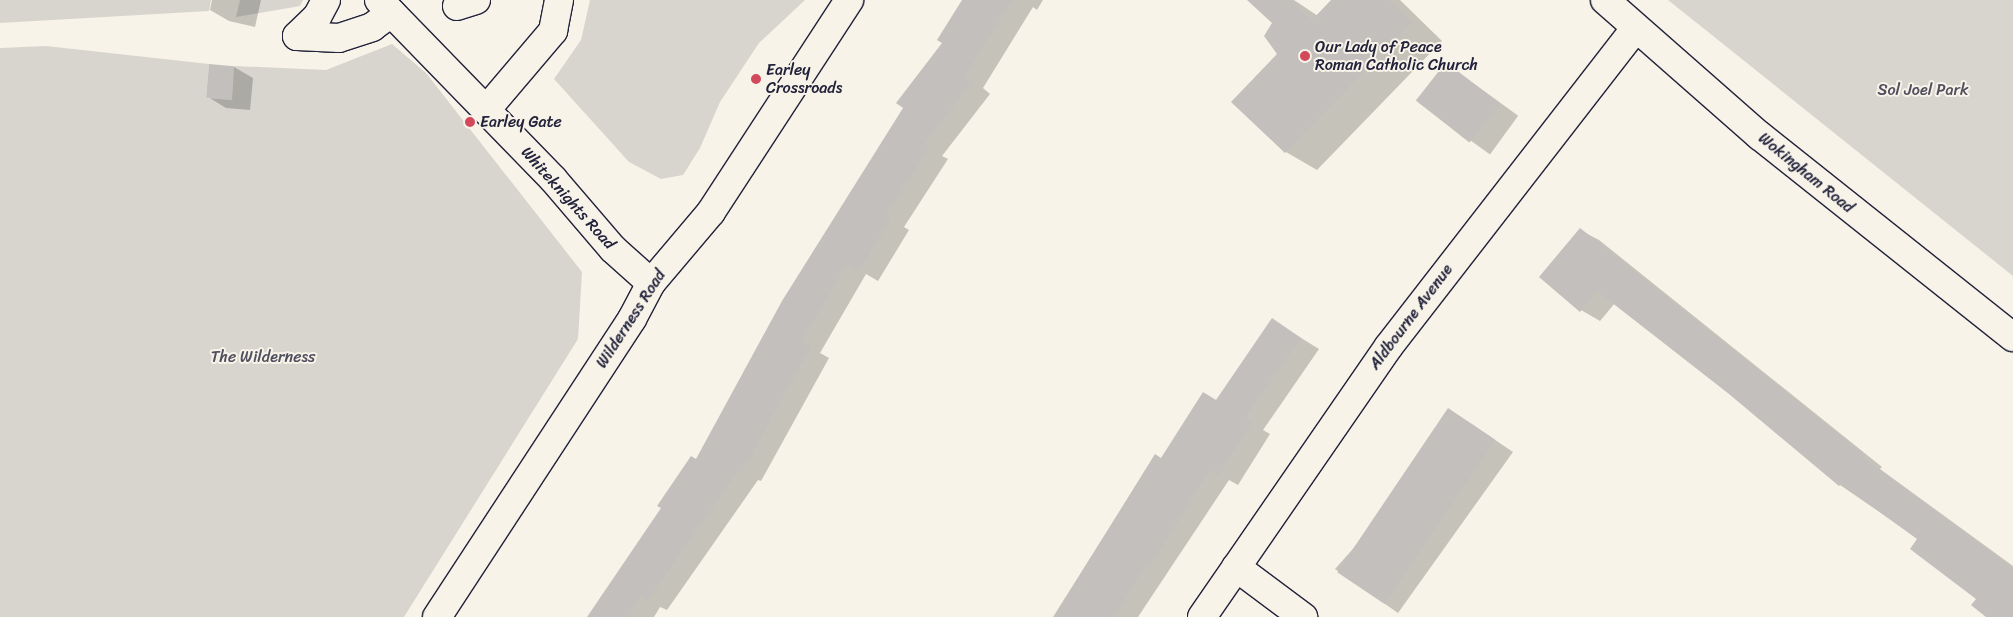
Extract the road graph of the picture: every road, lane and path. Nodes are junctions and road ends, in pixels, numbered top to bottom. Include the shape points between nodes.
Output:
1 (326, 0) edge
2 (559, 0) edge
3 (848, 0) edge
4 (1605, 0) edge
5 (385, 7) edge
6 (1635, 28) junction
7 (486, 110) junction
8 (651, 283) junction
9 (2013, 337) edge
10 (1236, 567) junction
11 (437, 617) edge
12 (1202, 617) edge
13 (1303, 617) edge

1 - 5 street, Whiteknights Road via 317,17 297,36 339,38 372,27
2 - 7 street via 553,31
3 - 8 street, Wilderness Road via 711,212
4 - 6 street, Wokingham Road
5 - 7 street, Whiteknights Road
6 - 9 street, Wokingham Road via 1760,136
6 - 10 street, Aldbourne Avenue via 1389,346
7 - 8 street, Whiteknights Road via 553,179 613,249
8 - 11 street, Wilderness Road via 632,319
10 - 12 street, Aldbourne Avenue
10 - 13 street

